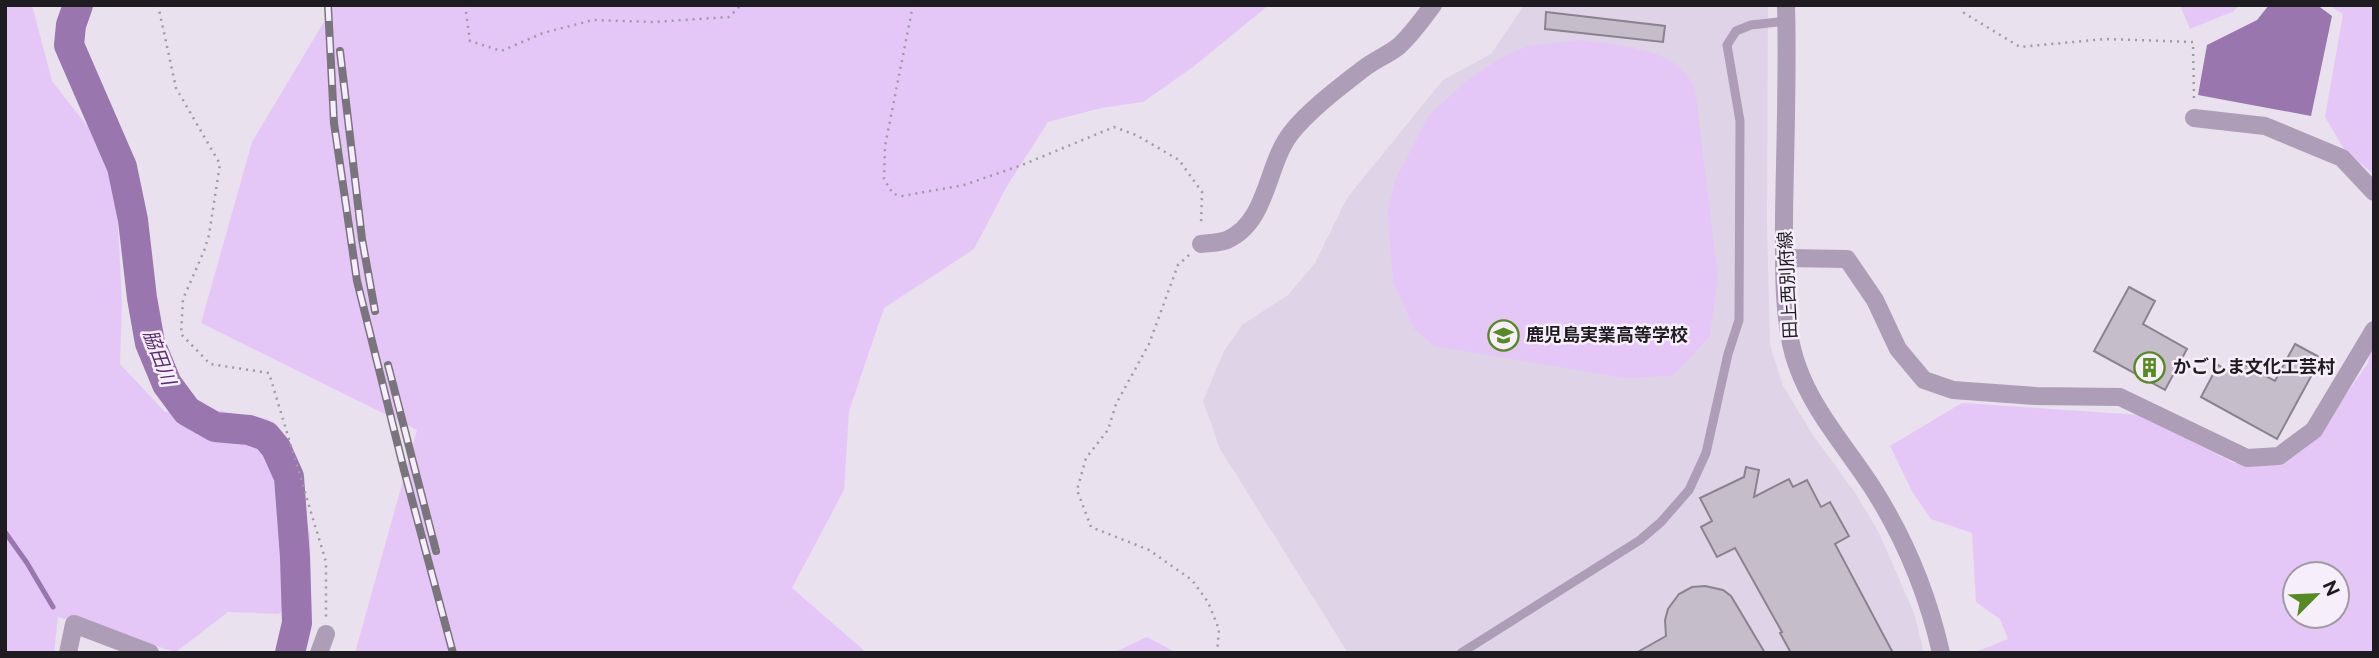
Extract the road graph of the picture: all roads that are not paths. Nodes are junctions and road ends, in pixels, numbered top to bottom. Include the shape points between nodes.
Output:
1 (1433, 5) edge
2 (1786, 13) edge
3 (2194, 118) road end
4 (2374, 192) edge
5 (1201, 244) road end
6 (1784, 258) junction
7 (2374, 330) edge
8 (326, 634) road end
9 (68, 653) edge
10 (150, 653) edge
11 (319, 653) edge
12 (1461, 653) edge
13 (1941, 653) edge

1 - 5 street via 1397,48 1364,68 1302,120 1280,153 1251,221 1225,241
2 - 6 street, 田上西別府線
2 - 12 lane via 1736,31 1727,45 1740,121 1739,320 1706,453 1689,490 1640,540
3 - 4 street via 2265,126 2342,158
6 - 7 street via 1847,259 1875,300 1898,349 1924,380 1953,390 2120,397 2247,458 2279,456 2314,430
6 - 13 street, 田上西別府線 via 1789,341 1796,363 1825,421 1895,529 1925,596
8 - 11 street
9 - 10 street via 74,624

